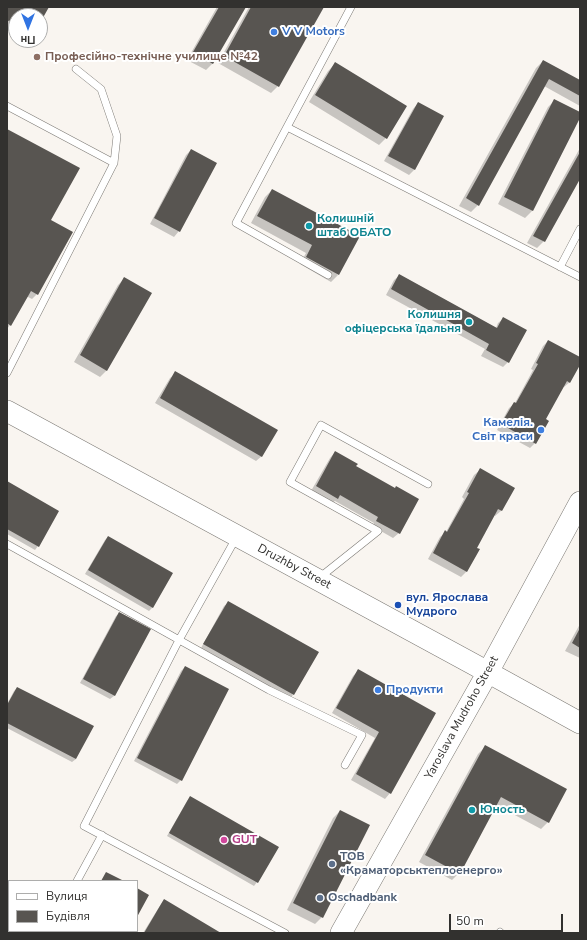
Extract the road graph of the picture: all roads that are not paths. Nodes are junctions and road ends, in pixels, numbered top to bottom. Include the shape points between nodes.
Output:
1 (351, 7) edge
2 (76, 69) dead end
3 (7, 106) edge
4 (287, 127) junction
5 (114, 163) junction
6 (580, 229) edge
7 (560, 267) junction
8 (328, 275) dead end
9 (580, 277) edge
10 (7, 373) edge
11 (7, 411) edge
12 (428, 484) dead end
13 (580, 502) edge
14 (237, 536) junction
15 (7, 544) edge
16 (317, 579) junction
17 (179, 640) junction
18 (488, 672) junction
19 (580, 723) edge
20 (345, 765) dead end
21 (102, 835) junction
22 (78, 880) edge
23 (285, 933) edge
24 (341, 933) edge

1 - 4 lane
2 - 5 lane via 102,89 117,136
3 - 5 lane
4 - 7 lane
4 - 8 lane via 236,223
5 - 10 lane
6 - 7 lane
7 - 9 lane
11 - 14 street, Druzhby Street
12 - 16 lane via 320,425 290,482 378,531
13 - 18 street, Yaroslava Mudroho Street
14 - 16 street, Druzhby Street
14 - 17 lane
15 - 17 lane
16 - 18 street, Druzhby Street
17 - 20 lane via 269,690 362,735
17 - 21 lane via 84,826
18 - 19 street, Druzhby Street
18 - 24 street, Yaroslava Mudroho Street
21 - 22 lane
21 - 23 lane

